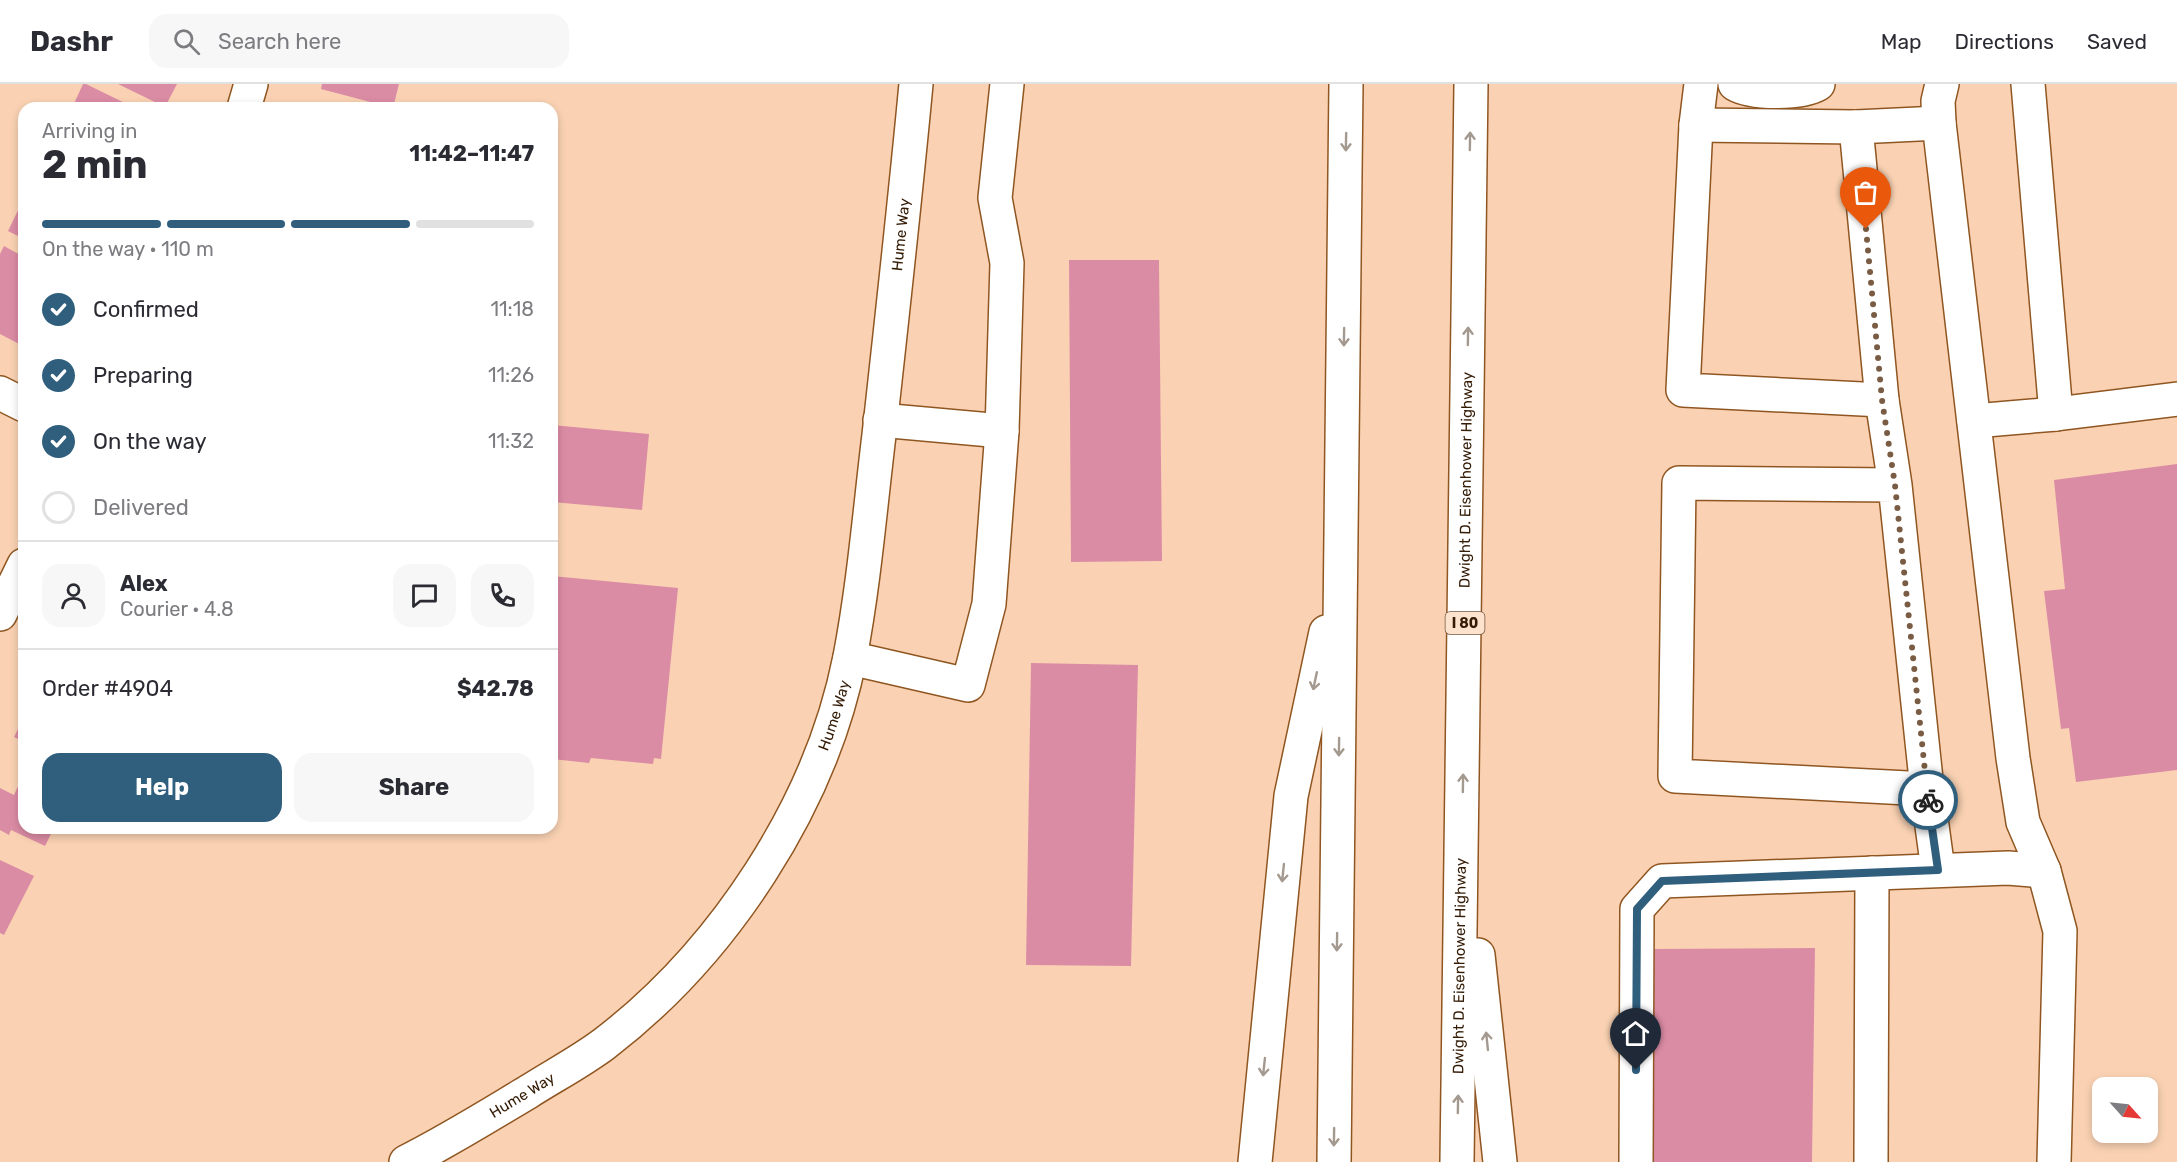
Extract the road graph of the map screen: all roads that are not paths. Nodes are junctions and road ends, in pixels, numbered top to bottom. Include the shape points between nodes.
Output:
1 (251, 84) edge
2 (916, 84) edge
3 (1007, 84) edge
4 (1346, 84) edge
5 (1471, 84) edge
6 (1701, 84) edge
7 (1735, 84) edge
8 (1818, 84) edge
9 (1942, 84) edge
10 (2028, 84) edge
11 (246, 102) edge
12 (1939, 123) junction
13 (1696, 125) junction
14 (1856, 127) junction
15 (0, 393) edge
16 (2177, 399) edge
17 (1882, 400) junction
18 (18, 402) edge
19 (2056, 414) junction
20 (880, 420) junction
21 (1974, 421) junction
22 (1002, 431) junction
23 (1895, 485) junction
24 (1341, 563) junction
25 (18, 577) edge
26 (0, 614) edge
27 (850, 658) junction
28 (1927, 789) junction
29 (1462, 814) junction
30 (1938, 870) junction
31 (2044, 871) junction
32 (1872, 873) junction
33 (406, 1162) edge
34 (1255, 1162) edge
35 (1334, 1162) edge
36 (1457, 1162) edge
37 (1500, 1162) edge
38 (1636, 1162) edge
39 (1871, 1162) edge
40 (2054, 1162) edge

1 - 11 main road
2 - 20 main road, Hume Way
3 - 22 main road via 995,198 1007,263
4 -> 24 main road
29 -> 5 main road, Dwight D. Eisenhower Highway / I 80
6 - 13 main road
7 - 8 main road via 1754,90 1797,90
9 - 12 main road
10 - 19 main road
12 - 14 main road
12 - 21 main road
13 - 14 main road
13 - 17 main road via 1683,390
14 - 17 main road
15 - 18 main road
16 - 19 main road
17 - 23 main road
19 - 21 main road
20 - 22 main road
20 - 27 main road, Hume Way
21 - 31 main road via 2013,758 2024,822
22 - 27 main road via 989,604 968,685
23 - 28 main road
23 - 28 main road via 1679,483 1675,776
24 -> 34 main road via 1291,796
24 -> 35 main road
25 - 26 main road
27 - 33 main road, Hume Way via 834,717 788,828 761,873 680,974 603,1045
28 - 30 main road
36 -> 29 main road, Dwight D. Eisenhower Highway / I 80
37 -> 29 main road
30 - 31 main road
30 - 32 main road
31 - 40 main road via 2060,930
32 - 38 main road via 1662,881 1637,909
32 - 39 main road

